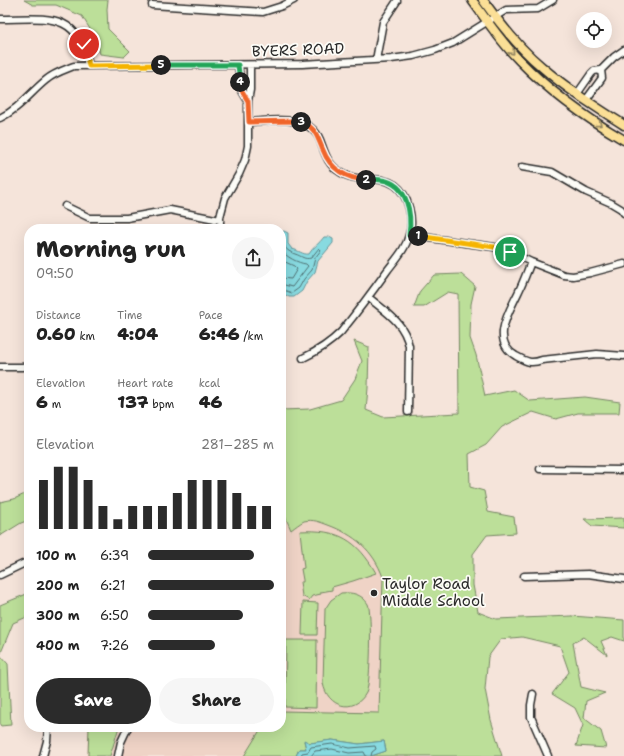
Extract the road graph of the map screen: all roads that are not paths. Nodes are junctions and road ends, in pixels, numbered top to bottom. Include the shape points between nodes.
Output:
1 (294, 0) edge
2 (472, 0) edge
3 (483, 0) edge
4 (553, 0) edge
5 (397, 1) dead end
6 (152, 5) dead end
7 (495, 16) junction
8 (0, 19) edge
9 (488, 21) junction
10 (624, 50) edge
11 (376, 60) junction
12 (238, 65) junction
13 (250, 65) junction
14 (89, 66) junction
15 (601, 70) junction
16 (577, 94) junction
17 (586, 100) junction
18 (248, 101) junction
19 (0, 118) edge
20 (249, 122) junction
21 (624, 125) edge
22 (624, 140) edge
23 (522, 167) dead end
24 (65, 206) dead end
25 (624, 213) edge
26 (220, 220) junction
27 (220, 224) edge
28 (409, 235) junction
29 (531, 262) junction
30 (624, 264) edge
31 (368, 297) junction
32 (624, 356) edge
33 (303, 358) dead end
34 (0, 367) edge
35 (24, 367) edge
36 (408, 412) dead end
37 (540, 469) dead end
38 (624, 470) edge
39 (24, 563) edge
40 (0, 575) edge
41 (524, 576) dead end
42 (624, 579) edge
43 (533, 694) dead end
44 (48, 732) edge
45 (126, 732) edge
46 (43, 756) edge
47 (118, 756) edge
48 (548, 756) edge

1 - 6 street via 263,12
2 - 9 main road
3 - 7 main road
4 - 7 street, BYERS ROAD via 538,9 506,10
5 - 11 street via 383,22
7 - 9 street, BYERS ROAD
7 - 16 main road via 522,48
8 - 14 street via 50,20 67,26 75,31 84,44
9 - 11 street, BYERS ROAD via 453,43 434,50 413,56
9 -> 22 main road via 520,61 564,99
10 - 15 street
11 - 13 street, BYERS ROAD
12 - 13 street, BYERS ROAD
12 - 14 street, BYERS ROAD
12 - 18 street via 242,91
13 - 18 street
14 - 19 street, BYERS ROAD via 74,66 59,71 18,107
15 - 16 street via 591,74
15 - 17 street via 602,78
16 - 17 main road
17 - 21 main road
18 - 20 street
20 - 26 street via 245,160 224,198
20 - 28 street via 304,123 316,133 326,158 339,172 354,178 382,180 396,186 406,198 410,219
23 - 25 street via 552,172 611,203
24 - 26 street via 90,218 127,218 170,210
26 - 27 street
28 - 29 street via 494,247
28 - 31 street via 401,252
29 - 30 street via 573,276
29 - 32 street via 507,314 503,329 503,340 513,354 526,362 534,363 597,354
31 - 33 street via 334,339
31 - 36 street via 397,321 407,337
34 - 35 street
37 - 38 street
39 - 40 street
41 - 42 street via 588,574
43 - 48 street via 531,716
44 - 46 street
45 - 47 street

